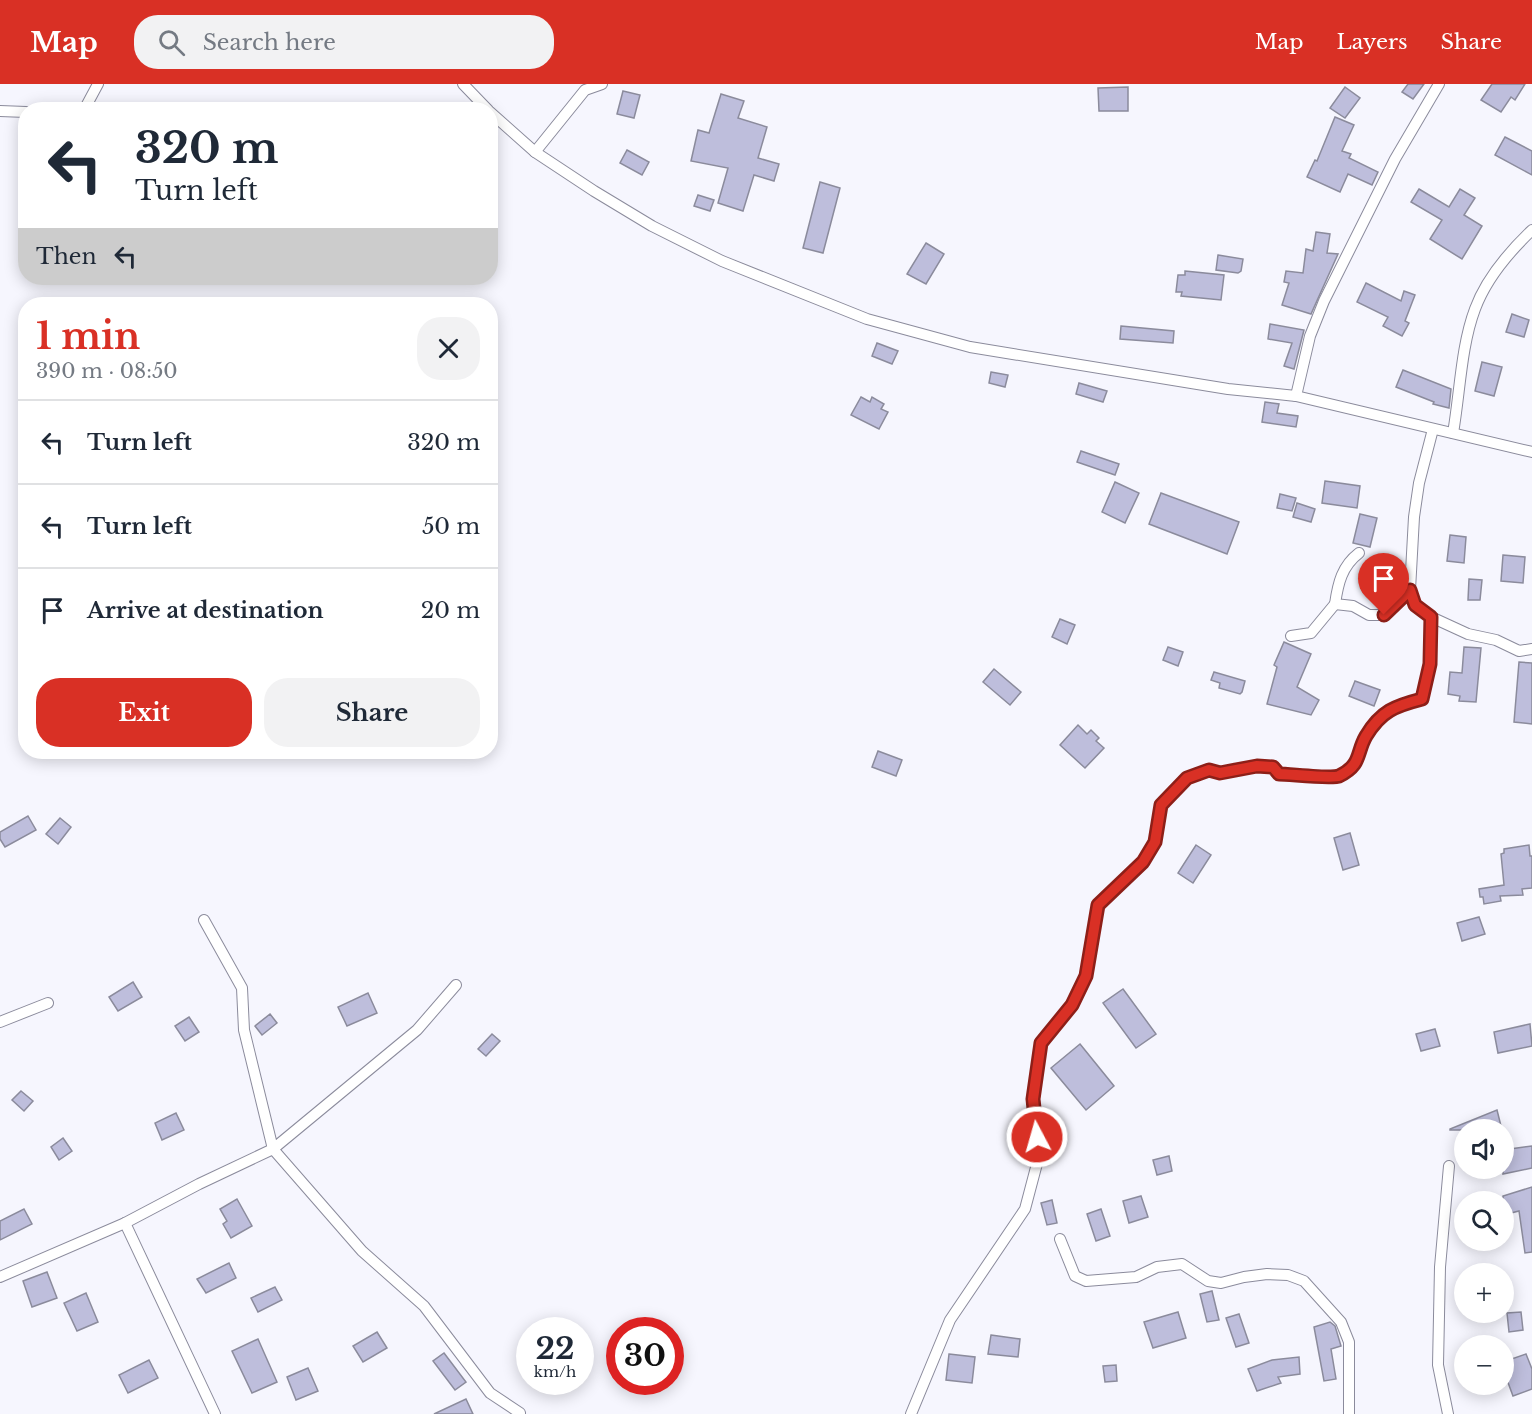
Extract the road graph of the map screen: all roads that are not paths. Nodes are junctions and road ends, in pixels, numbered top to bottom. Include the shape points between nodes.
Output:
1 (98, 84) edge
2 (463, 84) edge
3 (602, 84) edge
4 (1439, 84) edge
5 (88, 102) edge
6 (480, 102) edge
7 (0, 111) edge
8 (18, 112) edge
9 (498, 119) edge
10 (535, 152) junction
11 (1532, 230) edge
12 (1296, 396) junction
13 (1433, 429) junction
14 (1453, 433) junction
15 (1532, 452) edge
16 (1359, 553) dead end
17 (1410, 590) junction
18 (1335, 604) junction
19 (1431, 617) junction
20 (1291, 636) dead end
21 (1532, 650) edge
22 (204, 920) dead end
23 (456, 985) dead end
24 (48, 1003) dead end
25 (0, 1022) edge
26 (273, 1149) junction
27 (1449, 1166) dead end
28 (126, 1223) junction
29 (1060, 1239) dead end
30 (0, 1277) edge
31 (520, 1413) edge
32 (215, 1414) edge
33 (911, 1414) edge
34 (1349, 1414) edge
35 (1448, 1414) edge

1 - 5 street
2 - 6 street
3 - 10 street via 585,90
4 - 12 street via 1395,159 1324,301 1310,336
7 - 8 street
9 - 10 street
10 - 12 street via 652,226 722,261 867,319 970,347 1228,389
11 - 14 street via 1505,259 1475,307 1466,338
12 - 13 street
13 - 14 street
13 - 17 street via 1414,518
14 - 15 street
16 - 18 street via 1341,574
17 - 18 street via 1384,615 1370,615 1353,606
17 - 19 street via 1415,605
18 - 20 street via 1311,633
19 - 21 street via 1519,651
19 - 33 street via 1430,664 1422,699 1396,705 1381,717 1366,737 1357,763 1337,777 1279,774 1273,767 1257,766 1220,773 1209,770 1187,778 1161,805 1155,842 1143,862 1098,905 1086,976 1072,1005 1041,1043 1033,1099 1039,1156 1025,1209 950,1320
22 - 26 street via 242,988 244,1030
23 - 26 street via 417,1030
24 - 25 street
26 - 28 street
26 - 31 street via 362,1251 424,1306 490,1393
27 - 35 street via 1440,1267 1438,1365
28 - 30 street
28 - 32 street
29 - 34 street via 1075,1276 1086,1281 1136,1277 1157,1267 1182,1264 1208,1281 1221,1283 1267,1274 1304,1281 1341,1322 1349,1342

